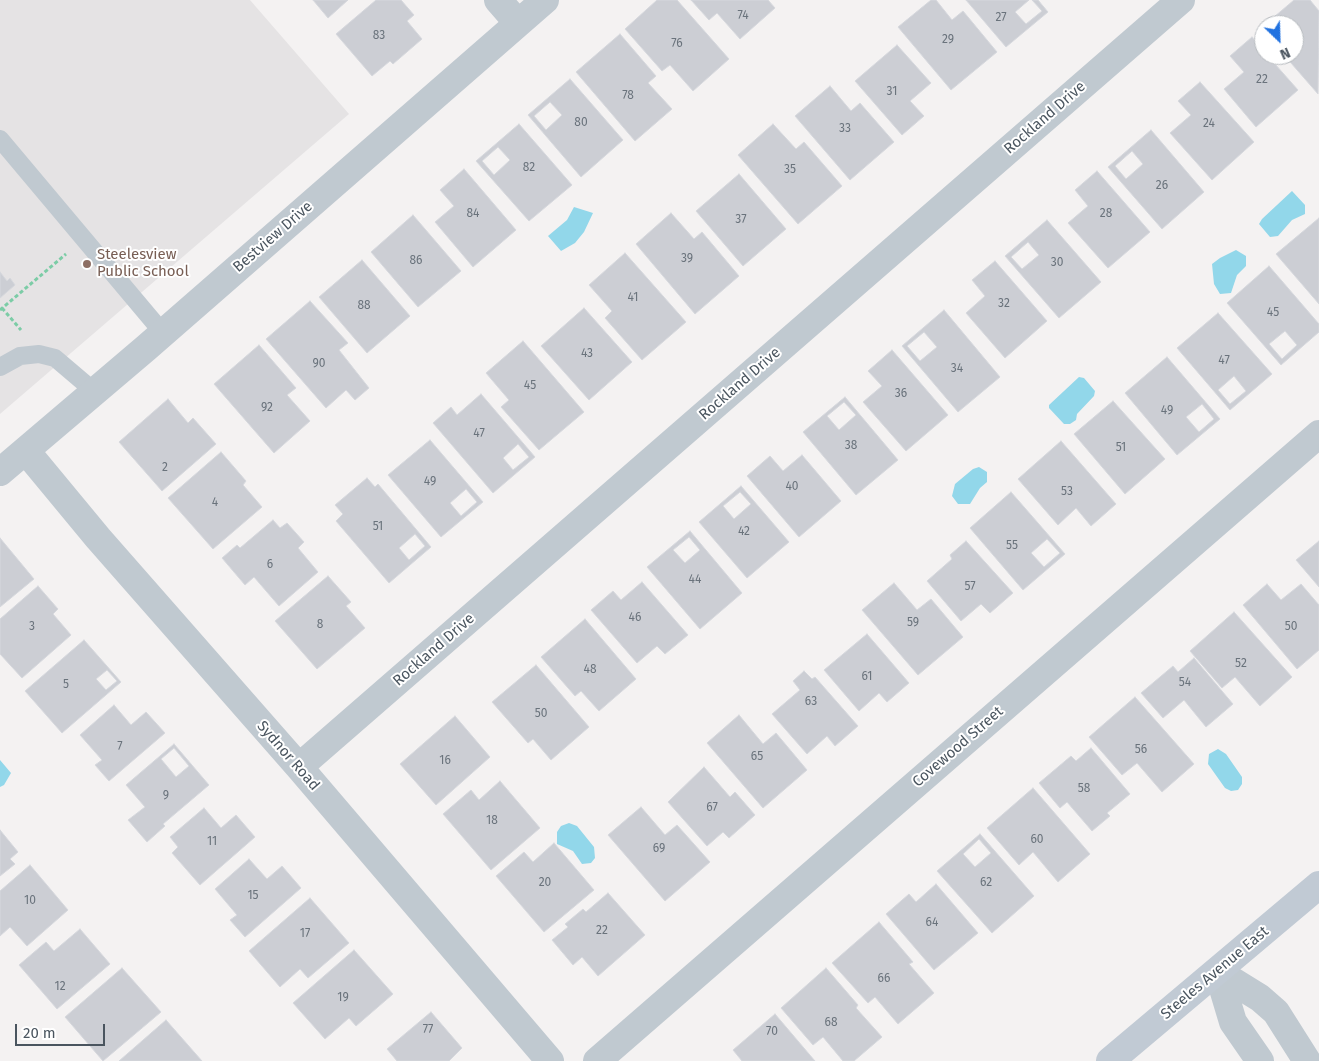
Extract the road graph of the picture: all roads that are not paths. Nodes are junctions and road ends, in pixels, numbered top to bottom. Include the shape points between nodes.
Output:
1 (498, 0) edge
2 (545, 0) edge
3 (1181, 0) edge
4 (518, 24) junction
5 (0, 139) edge
6 (163, 333) junction
7 (0, 367) edge
8 (94, 392) junction
9 (1319, 434) edge
10 (26, 451) junction
11 (0, 472) edge
12 (299, 767) junction
13 (1319, 885) edge
14 (1218, 972) junction
15 (550, 1061) edge
16 (597, 1061) edge
17 (1110, 1061) edge
18 (1260, 1061) edge
19 (1307, 1061) edge

1 - 4 street
2 - 4 street, Bestview Drive
3 - 12 street, Rockland Drive
4 - 6 street, Bestview Drive
5 - 6 lane
6 - 8 street, Bestview Drive
7 - 8 lane via 20,356 39,354 55,358
8 - 10 street, Bestview Drive
9 - 16 street, Covewood Street
10 - 11 street, Bestview Drive
10 - 12 street, Sydnor Road
12 - 15 street, Sydnor Road
13 - 14 main road, Steeles Avenue East
14 - 17 main road, Steeles Avenue East
14 - 18 street via 1233,1022
14 - 19 street via 1276,1012

